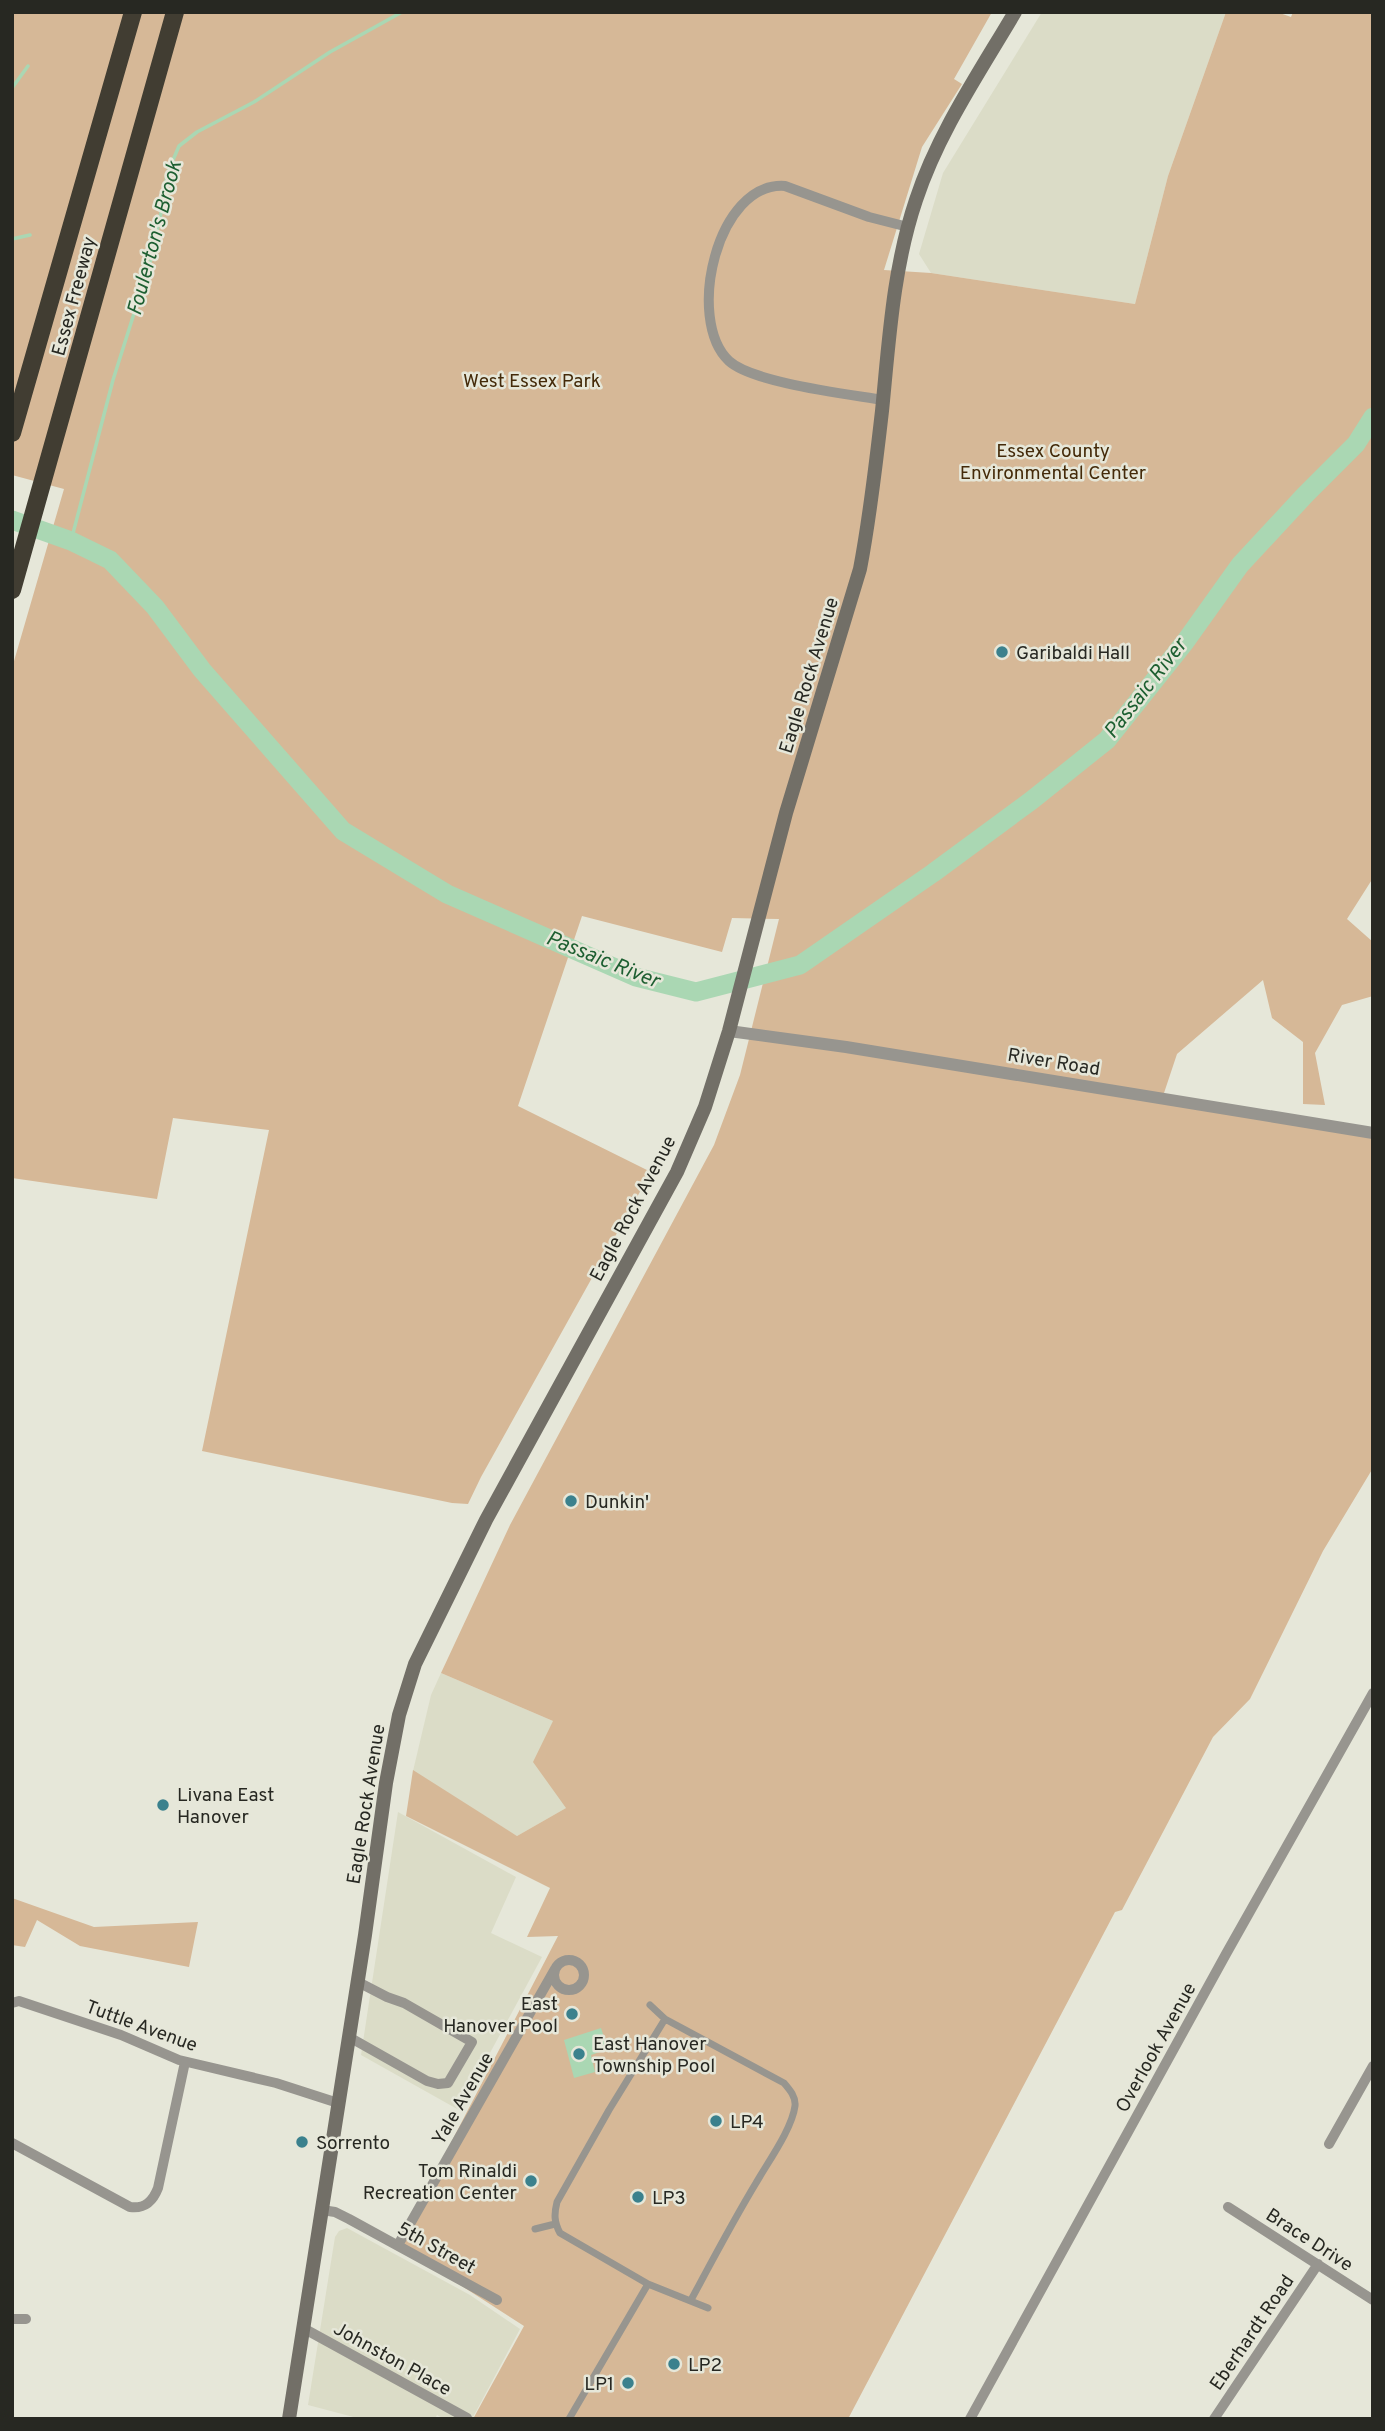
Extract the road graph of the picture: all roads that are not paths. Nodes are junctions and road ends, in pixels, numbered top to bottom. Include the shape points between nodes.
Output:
1 (133, 12) edge
2 (175, 12) edge
3 (1015, 12) edge
4 (908, 227) junction
5 (883, 400) junction
6 (12, 433) edge
7 (15, 582) edge
8 (727, 1038) junction
9 (1373, 1133) edge
10 (1373, 1693) edge
11 (555, 1969) dead end
12 (358, 1982) junction
13 (14, 2002) edge
14 (650, 2005) dead end
15 (665, 2019) junction
16 (349, 2037) junction
17 (185, 2062) junction
18 (1373, 2066) edge
19 (338, 2104) junction
20 (12, 2143) edge
21 (1329, 2144) dead end
22 (1228, 2207) dead end
23 (322, 2210) junction
24 (555, 2224) junction
25 (535, 2228) dead end
26 (398, 2245) junction
27 (1318, 2264) junction
28 (648, 2284) junction
29 (497, 2300) dead end
30 (691, 2300) junction
31 (1373, 2300) edge
32 (708, 2308) dead end
33 (12, 2319) edge
34 (26, 2319) dead end
35 (303, 2328) junction
36 (467, 2418) edge
37 (289, 2419) edge
38 (569, 2419) edge
39 (970, 2419) edge
40 (1214, 2419) edge

1 - 6 highway, Essex Freeway
2 - 7 highway, Essex Freeway
3 - 4 main road, Eagle Rock Avenue via 943,135
4 - 5 main road, Eagle Rock Avenue
4 - 5 street via 774,185 748,199 729,221 710,275 712,327 720,349 737,368
5 - 8 main road, Eagle Rock Avenue via 860,569 786,813
8 - 9 street, River Road via 901,1056
8 - 12 main road, Eagle Rock Avenue via 705,1107 677,1172 495,1503 415,1664 394,1737
10 - 39 street, Overlook Avenue
11 - 26 street, Yale Avenue
12 - 16 main road, Eagle Rock Avenue
12 - 16 street via 472,2042 448,2083 438,2084
13 - 17 street, Tuttle Avenue via 121,2035
14 - 15 street
15 - 24 street via 557,2202
15 - 30 street via 784,2083 795,2102 783,2135
16 - 19 main road, Eagle Rock Avenue
17 - 19 street, Tuttle Avenue
17 - 20 street via 158,2188 144,2206 130,2207
18 - 21 street
19 - 23 main road, Eagle Rock Avenue
22 - 27 street, Brace Drive
23 - 26 street, 5th Street via 335,2212
23 - 35 main road, Eagle Rock Avenue
24 - 25 street
24 - 28 street via 560,2233
26 - 29 street, 5th Street
27 - 31 street, Brace Drive
27 - 40 street, Eberhardt Road
28 - 30 street
28 - 38 street
30 - 32 street
33 - 34 street
35 - 36 street, Johnston Place
35 - 37 main road, Eagle Rock Avenue

